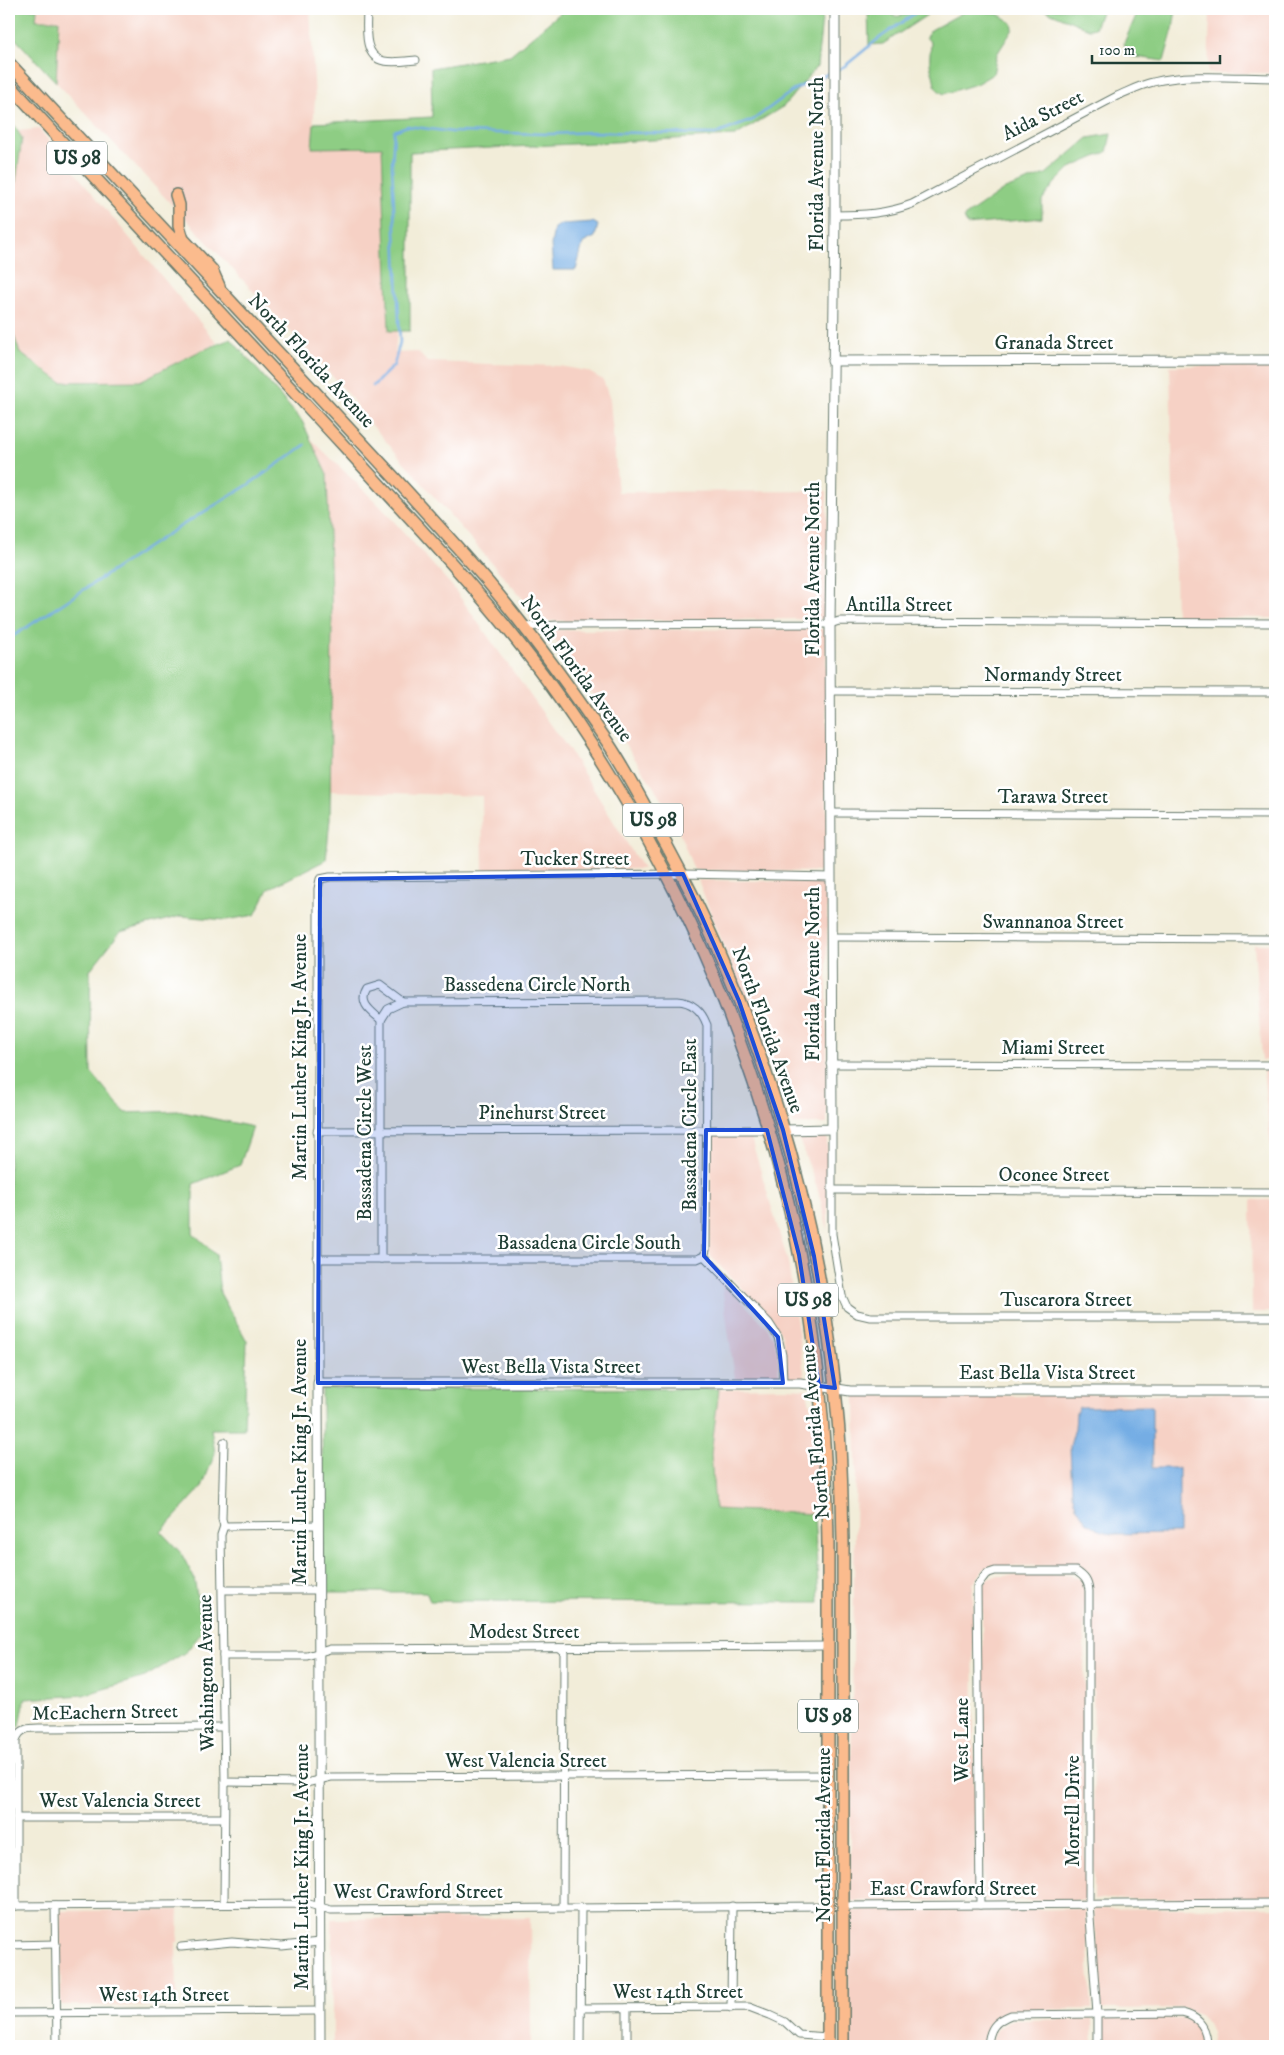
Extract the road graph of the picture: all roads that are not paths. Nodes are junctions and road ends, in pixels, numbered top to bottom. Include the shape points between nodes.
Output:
1 (367, 9) edge
2 (835, 9) edge
3 (416, 60) dead end
4 (9, 63) edge
5 (1275, 78) edge
6 (9, 84) edge
7 (176, 195) dead end
8 (835, 215) junction
9 (221, 292) junction
10 (1275, 360) edge
11 (832, 362) junction
12 (267, 363) junction
13 (365, 446) junction
14 (364, 468) junction
15 (454, 545) junction
16 (467, 580) junction
17 (1275, 623) edge
18 (830, 624) junction
19 (524, 627) junction
20 (560, 676) junction
21 (831, 691) junction
22 (1275, 692) edge
23 (831, 813) junction
24 (1275, 815) edge
25 (665, 874) junction
26 (683, 874) junction
27 (831, 877) junction
28 (320, 879) joint
29 (832, 937) junction
30 (1275, 939) edge
31 (403, 1002) junction
32 (687, 1003) joint
33 (388, 1009) joint
34 (381, 1020) junction
35 (830, 1064) junction
36 (1275, 1065) edge
37 (832, 1129) junction
38 (380, 1130) junction
39 (706, 1130) junction
40 (767, 1130) junction
41 (783, 1130) junction
42 (317, 1131) junction
43 (832, 1190) junction
44 (1275, 1192) edge
45 (704, 1256) junction
46 (317, 1259) junction
47 (381, 1259) junction
48 (1275, 1317) edge
49 (783, 1383) junction
50 (318, 1384) junction
51 (820, 1386) junction
52 (835, 1388) junction
53 (1275, 1391) edge
54 (224, 1442) dead end
55 (318, 1525) junction
56 (224, 1526) junction
57 (1084, 1576) joint
58 (222, 1590) junction
59 (318, 1590) junction
60 (827, 1646) junction
61 (559, 1648) junction
62 (318, 1653) junction
63 (222, 1656) junction
64 (223, 1727) junction
65 (843, 1738) junction
66 (828, 1776) junction
67 (564, 1777) junction
68 (319, 1780) junction
69 (224, 1782) junction
70 (828, 1791) junction
71 (16, 1818) junction
72 (224, 1818) junction
73 (1275, 1902) edge
74 (224, 1904) junction
75 (1089, 1904) junction
76 (980, 1905) junction
77 (12, 1906) edge
78 (55, 1906) junction
79 (732, 1906) junction
80 (828, 1906) junction
81 (842, 1906) junction
82 (319, 1907) junction
83 (563, 1907) junction
84 (581, 1907) junction
85 (320, 1942) junction
86 (56, 1944) junction
87 (9, 1945) edge
88 (181, 1946) dead end
89 (843, 1999) junction
90 (580, 2008) junction
91 (627, 2008) junction
92 (731, 2008) junction
93 (320, 2011) junction
94 (57, 2012) junction
95 (9, 2013) edge
96 (1097, 2014) junction
97 (828, 2042) edge
98 (57, 2046) edge
99 (320, 2046) edge
100 (580, 2046) edge
101 (627, 2046) edge
102 (843, 2046) edge
103 (988, 2046) edge
104 (1097, 2046) edge
105 (1207, 2046) edge

1 - 3 street via 368,44 377,59
2 - 8 street, Florida Avenue North
4 - 9 main road, North Florida Avenue / US 98
5 - 8 street, Aida Street via 1211,77 1151,83 1117,96 912,204 864,216
6 - 12 main road, North Florida Avenue / US 98
7 - 9 main road via 180,233 212,270
8 - 11 street, Florida Avenue North
9 - 13 main road, North Florida Avenue / US 98
10 - 11 street, Granada Street
11 - 18 street, Florida Avenue North
12 - 13 main road via 291,379 353,444
12 - 14 main road, North Florida Avenue / US 98
13 - 15 main road, North Florida Avenue / US 98
14 - 15 main road via 372,468 380,474 440,537
14 - 16 main road, North Florida Avenue / US 98
15 - 19 main road, North Florida Avenue / US 98
16 - 20 main road via 486,592 551,674
16 - 25 main road, North Florida Avenue / US 98 via 570,714 629,807
17 - 18 street, Antilla Street via 839,621
18 - 19 street, Antilla Street
18 - 21 street, Florida Avenue North
19 - 20 main road, North Florida Avenue / US 98
20 - 26 main road, North Florida Avenue / US 98 via 611,748
21 - 22 street, Normandy Street
21 - 23 street, Florida Avenue North
23 - 24 street, Tarawa Street
23 - 27 street, Florida Avenue North
25 - 26 street, Tucker Street
25 - 28 street, Tucker Street via 330,876
25 - 40 main road, North Florida Avenue / US 98 via 693,928 725,1004 756,1088
26 - 27 street, Tucker Street
26 - 41 main road, North Florida Avenue / US 98 via 739,1001
27 - 29 street, Florida Avenue North
28 - 42 street, Martin Luther King Jr. Avenue
29 - 30 street, Swannanoa Street
29 - 35 street, Florida Avenue North
31 - 32 street, Bassedena Circle North
31 - 33 street, Bassedena Circle North
31 - 34 street via 380,985 367,989 364,1002
32 - 39 street, Bassadena Circle East via 700,1011 707,1024
33 - 34 street, Bassadena Circle West
34 - 38 street, Bassadena Circle West
35 - 36 street, Miami Street
35 - 37 street, Florida Avenue North
37 - 41 street
37 - 43 street
38 - 39 street, Pinehurst Street
38 - 42 street, Pinehurst Street
38 - 47 street, Bassadena Circle West
39 - 40 street, Pinehurst Street
39 - 45 street, Bassadena Circle East
40 - 51 main road, North Florida Avenue / US 98 via 799,1255
41 - 52 main road, North Florida Avenue / US 98 via 812,1248
42 - 46 street, Martin Luther King Jr. Avenue
43 - 44 street, Oconee Street
43 - 48 street, Tuscarora Street via 832,1234 842,1296 847,1307 857,1314 870,1317
45 - 47 street, Bassadena Circle South via 697,1259
45 - 49 street, Bassadena Circle South via 769,1323 778,1337
46 - 47 street, Bassadena Circle South
46 - 50 street, Martin Luther King Jr. Avenue
49 - 50 street, West Bella Vista Street
49 - 51 street, West Bella Vista Street
50 - 55 street, Martin Luther King Jr. Avenue
51 - 52 street, East Bella Vista Street
51 - 60 main road, North Florida Avenue / US 98 via 827,1486
52 - 53 street, East Bella Vista Street via 850,1391
52 - 65 main road, North Florida Avenue / US 98 via 842,1482
54 - 56 street, Washington Avenue
55 - 56 street
55 - 59 street, Martin Luther King Jr. Avenue
56 - 58 street, Washington Avenue via 220,1535
57 - 75 street, Morrell Drive via 1089,1591
57 - 76 street, West Lane via 1061,1570 995,1571 984,1576 978,1586
58 - 59 street
58 - 63 street, Washington Avenue
59 - 62 street, Martin Luther King Jr. Avenue
60 - 61 street, Modest Street
60 - 65 main road via 834,1650 836,1715
60 - 66 main road, North Florida Avenue / US 98
61 - 62 street, Modest Street via 330,1649
61 - 67 street via 564,1652
62 - 63 street, Modest Street via 307,1656
62 - 68 street, Martin Luther King Jr. Avenue
63 - 64 street, Washington Avenue
64 - 69 street, Washington Avenue
64 - 71 street, McEachern Street via 27,1728 18,1734 16,1740
65 - 81 main road, North Florida Avenue / US 98
66 - 67 street, West Valencia Street
66 - 70 main road, North Florida Avenue / US 98
67 - 68 street, West Valencia Street via 340,1777
67 - 83 street
68 - 69 street, West Valencia Street via 306,1783
68 - 82 street, Martin Luther King Jr. Avenue
69 - 72 street, Washington Avenue
70 - 80 main road, North Florida Avenue / US 98
70 - 81 main road via 834,1807 836,1893
71 - 72 street, West Valencia Street
71 - 77 street
72 - 74 street, Washington Avenue
73 - 75 street, East Crawford Street
74 - 78 street, West Crawford Street
74 - 82 street, West Crawford Street via 310,1904
75 - 76 street, East Crawford Street
75 - 96 street, Morrell Drive
76 - 81 street, East Crawford Street
77 - 78 street, West Crawford Street
78 - 86 street
79 - 80 street, West Crawford Street
79 - 84 street, West Crawford Street
79 - 92 street
80 - 89 main road via 834,1915 835,1977
80 - 97 main road, North Florida Avenue / US 98
81 - 89 main road, North Florida Avenue / US 98
82 - 83 street, West Crawford Street via 331,1910
82 - 85 street, Martin Luther King Jr. Avenue
83 - 84 street, West Crawford Street
84 - 90 street
85 - 88 street via 282,1946 232,1942
85 - 93 street, Martin Luther King Jr. Avenue
86 - 87 street
86 - 94 street
89 - 102 main road, North Florida Avenue / US 98
90 - 91 street, West 14th Street
90 - 100 street
91 - 92 street, West 14th Street
91 - 101 street
92 - 97 street, West 14th Street via 749,2007 784,2022 799,2035
93 - 94 street, West 14th Street
93 - 99 street, Martin Luther King Jr. Avenue
94 - 95 street, West 14th Street
94 - 98 street
96 - 103 street via 1011,2015 994,2026
96 - 104 street, Morrell Drive
96 - 105 street via 1190,2015 1203,2026

